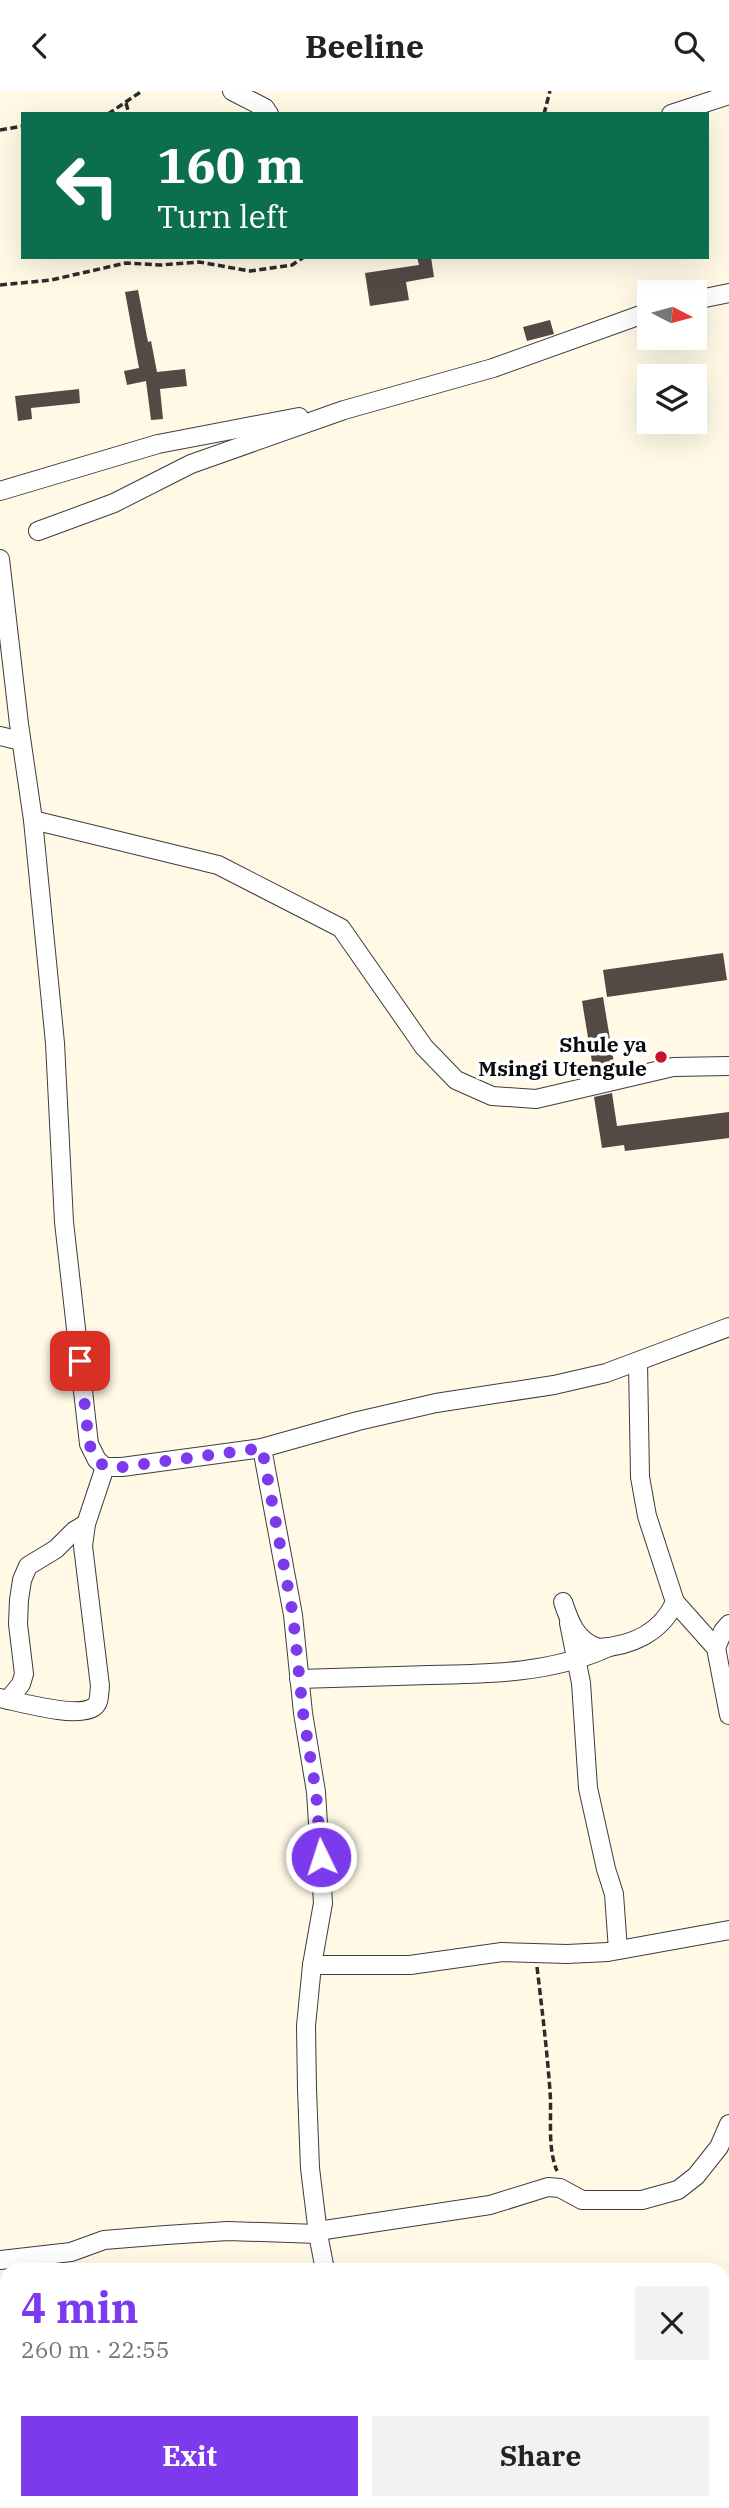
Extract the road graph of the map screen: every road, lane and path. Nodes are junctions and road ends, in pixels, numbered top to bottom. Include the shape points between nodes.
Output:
1 (142, 91) edge
2 (232, 91) edge
3 (550, 91) edge
4 (729, 95) edge
5 (126, 103) junction
6 (111, 112) edge
7 (128, 112) edge
8 (268, 112) edge
9 (545, 112) edge
10 (677, 112) edge
11 (21, 126) edge
12 (0, 130) edge
13 (160, 259) edge
14 (301, 259) edge
15 (161, 265) junction
16 (0, 285) edge
17 (729, 293) edge
18 (707, 298) edge
19 (637, 316) edge
20 (344, 411) junction
21 (0, 491) edge
22 (38, 531) dead end
23 (0, 559) edge
24 (0, 736) edge
25 (21, 741) junction
26 (33, 820) junction
27 (729, 1066) edge
28 (729, 1327) edge
29 (638, 1362) junction
30 (262, 1448) junction
31 (105, 1467) junction
32 (86, 1524) junction
33 (562, 1602) dead end
34 (675, 1602) junction
35 (569, 1623) junction
36 (729, 1624) edge
37 (609, 1647) junction
38 (716, 1648) junction
39 (576, 1660) junction
40 (299, 1679) junction
41 (4, 1699) edge
42 (729, 1715) edge
43 (729, 1930) edge
44 (618, 1950) junction
45 (536, 1951) junction
46 (312, 1965) junction
47 (729, 2124) edge
48 (560, 2188) junction
49 (318, 2232) junction
50 (0, 2260) edge
51 (324, 2263) edge

1 - 5 path
2 - 8 street
3 - 9 path
4 - 10 street
5 - 6 path
5 - 7 path
11 - 12 path
13 - 15 path
14 - 15 path via 292,265 250,271 199,262
15 - 16 path via 126,263 51,280
17 - 18 street
19 - 20 street via 493,368
20 - 21 street via 158,444
20 - 22 street via 191,464 114,503
23 - 25 street
24 - 25 street
25 - 26 street
26 - 27 street via 218,865 341,928 424,1047 456,1080 492,1096 536,1099 673,1067
26 - 31 street via 55,1044 64,1222 89,1444
28 - 29 street
29 - 30 street via 554,1385 436,1403
29 - 34 street via 640,1477 647,1516
30 - 31 street
30 - 40 street via 293,1615
31 - 32 street
32 - 41 street via 28,1566 22,1580 18,1624 24,1674 21,1684
32 - 41 street via 83,1546 100,1686 97,1703 80,1712
33 - 35 street
34 - 37 street via 661,1625 639,1639
34 - 38 street
35 - 37 street via 589,1645
35 - 39 street
36 - 38 street
37 - 39 street
38 - 42 street
39 - 40 street via 507,1672
39 - 44 street via 588,1788 614,1894
40 - 46 street via 316,1792 323,1903
43 - 44 street
44 - 45 street
45 - 46 street via 410,1965
45 - 48 path via 549,2079 551,2154
46 - 49 street via 306,2077
47 - 48 street via 719,2147 678,2190 642,2200 582,2200
48 - 49 street via 548,2187 441,2214
49 - 50 street via 228,2231 104,2240 71,2252
49 - 51 street

